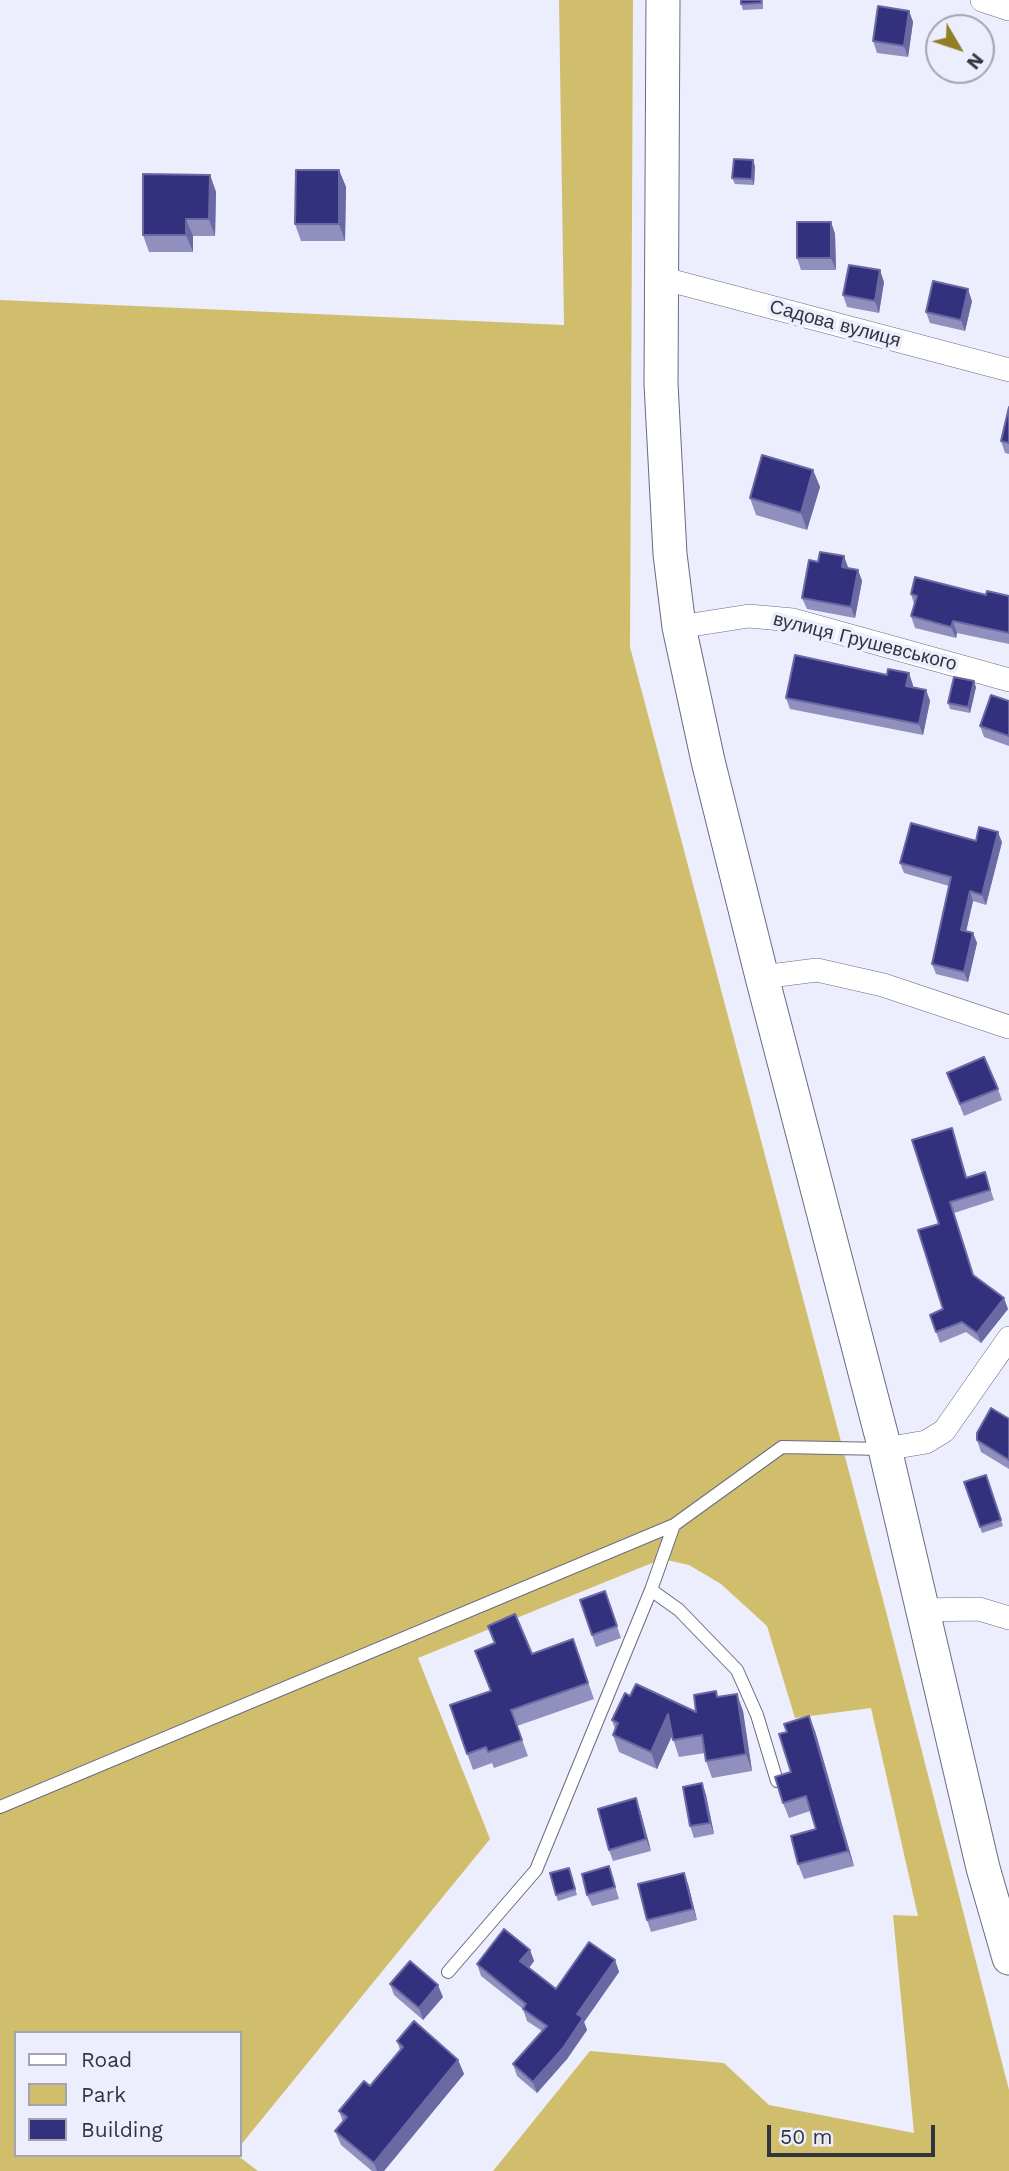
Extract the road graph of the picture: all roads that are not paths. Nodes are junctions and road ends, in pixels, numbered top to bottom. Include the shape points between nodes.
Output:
1 (663, 0) edge
2 (982, 0) edge
3 (1009, 9) edge
4 (661, 278) junction
5 (1009, 370) edge
6 (679, 627) junction
7 (1009, 680) edge
8 (762, 977) junction
9 (1009, 1027) edge
10 (1009, 1338) edge
11 (885, 1449) junction
12 (674, 1525) junction
13 (651, 1590) junction
14 (921, 1610) junction
15 (1009, 1618) edge
16 (776, 1781) edge
17 (0, 1807) edge
18 (1009, 1958) edge
19 (448, 1972) dead end

1 - 4 main road
2 - 3 street
4 - 5 street, Садова вулиця
4 - 6 main road via 665,480
6 - 7 street, вулиця Грушевського via 749,616 793,620
6 - 8 main road
8 - 9 street via 817,970 883,985
8 - 11 main road
10 - 11 street via 944,1431 926,1442
11 - 12 lane via 782,1447
11 - 14 main road
12 - 13 lane
12 - 17 lane
13 - 16 lane via 679,1610 737,1670 757,1714
13 - 19 lane via 536,1870
14 - 15 street via 979,1609
14 - 18 main road

